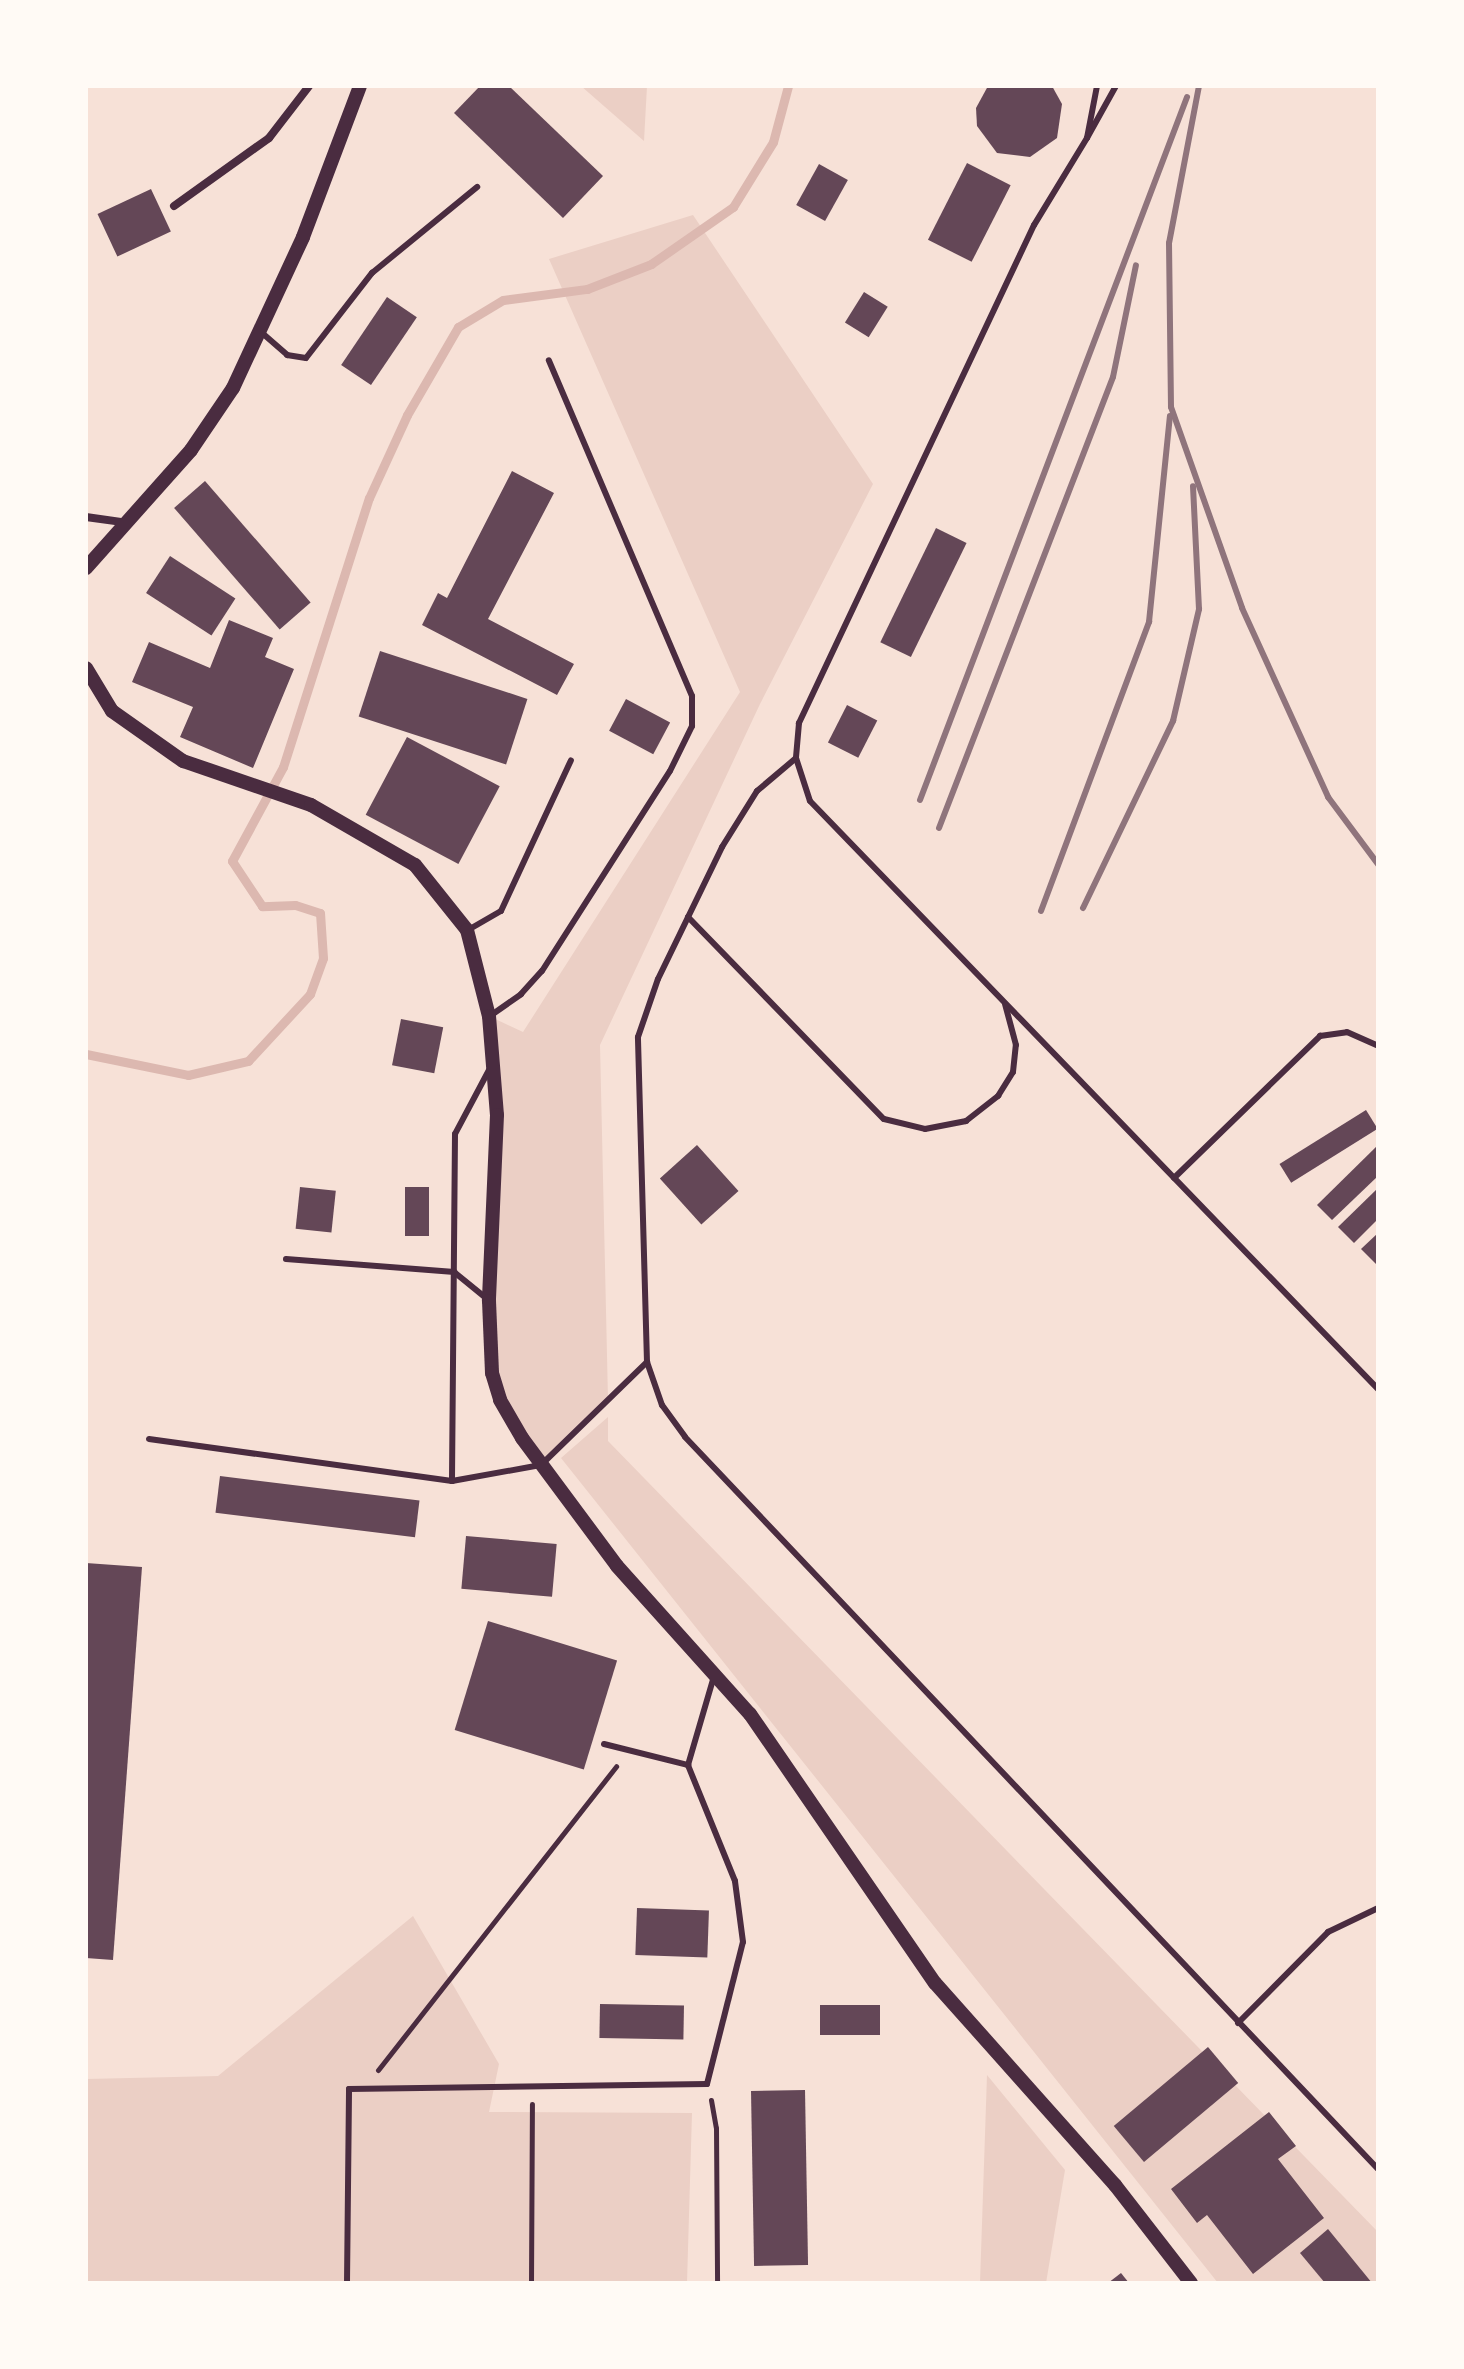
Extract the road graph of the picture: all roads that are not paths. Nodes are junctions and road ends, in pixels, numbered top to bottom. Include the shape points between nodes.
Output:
1 (309, 86) edge
2 (360, 86) edge
3 (1097, 86) edge
4 (1116, 86) edge
5 (1087, 138) junction
6 (477, 187) dead end
7 (174, 206) dead end
8 (261, 332) junction
9 (549, 360) dead end
10 (86, 517) edge
11 (123, 522) junction
12 (86, 568) edge
13 (86, 668) edge
14 (796, 758) junction
15 (571, 760) dead end
16 (688, 917) junction
17 (467, 930) junction
18 (1005, 1002) junction
19 (489, 1016) junction
20 (1378, 1046) edge
21 (493, 1064) junction
22 (1174, 1178) junction
23 (286, 1259) dead end
24 (454, 1272) junction
25 (489, 1301) junction
26 (647, 1362) junction
27 (1378, 1389) edge
28 (149, 1439) dead end
29 (541, 1465) junction
30 (452, 1481) junction
31 (714, 1676) junction
32 (604, 1744) dead end
33 (688, 1765) junction
34 (1378, 1908) edge
35 (1238, 2023) junction
36 (1378, 2169) edge
37 (347, 2283) edge
38 (1191, 2283) edge

1 - 7 street via 269,138
2 - 8 street
3 - 5 lane
4 - 5 lane
5 - 14 lane via 1034,225 799,723
6 - 8 lane via 372,273 306,358 287,355
8 - 11 street via 233,388 191,450
9 - 19 lane via 692,696 692,726 670,771 542,971
10 - 11 street
11 - 12 street
13 - 17 street via 112,711 183,761 311,805 415,865
14 - 16 lane via 757,791
14 - 18 lane via 810,801
15 - 17 lane via 501,911
16 - 18 lane via 884,1119 925,1129 966,1121 998,1096 1013,1072 1016,1045
16 - 26 lane via 638,1037
17 - 19 street
18 - 22 lane
19 - 21 street
20 - 22 lane via 1347,1032 1320,1036
21 - 24 lane via 455,1134
21 - 25 street via 497,1115
22 - 27 lane
23 - 24 lane
24 - 25 lane
24 - 30 lane
25 - 29 street via 492,1373 500,1400
26 - 29 lane
26 - 35 lane via 662,1405 685,1437
28 - 30 lane
29 - 30 lane
29 - 31 street via 617,1566
31 - 33 lane
31 - 38 street via 750,1714 840,1839 935,1983 1115,2185
32 - 33 lane
33 - 37 lane via 735,1881 743,1942 707,2084 349,2089
34 - 35 lane via 1328,1932
35 - 36 lane

